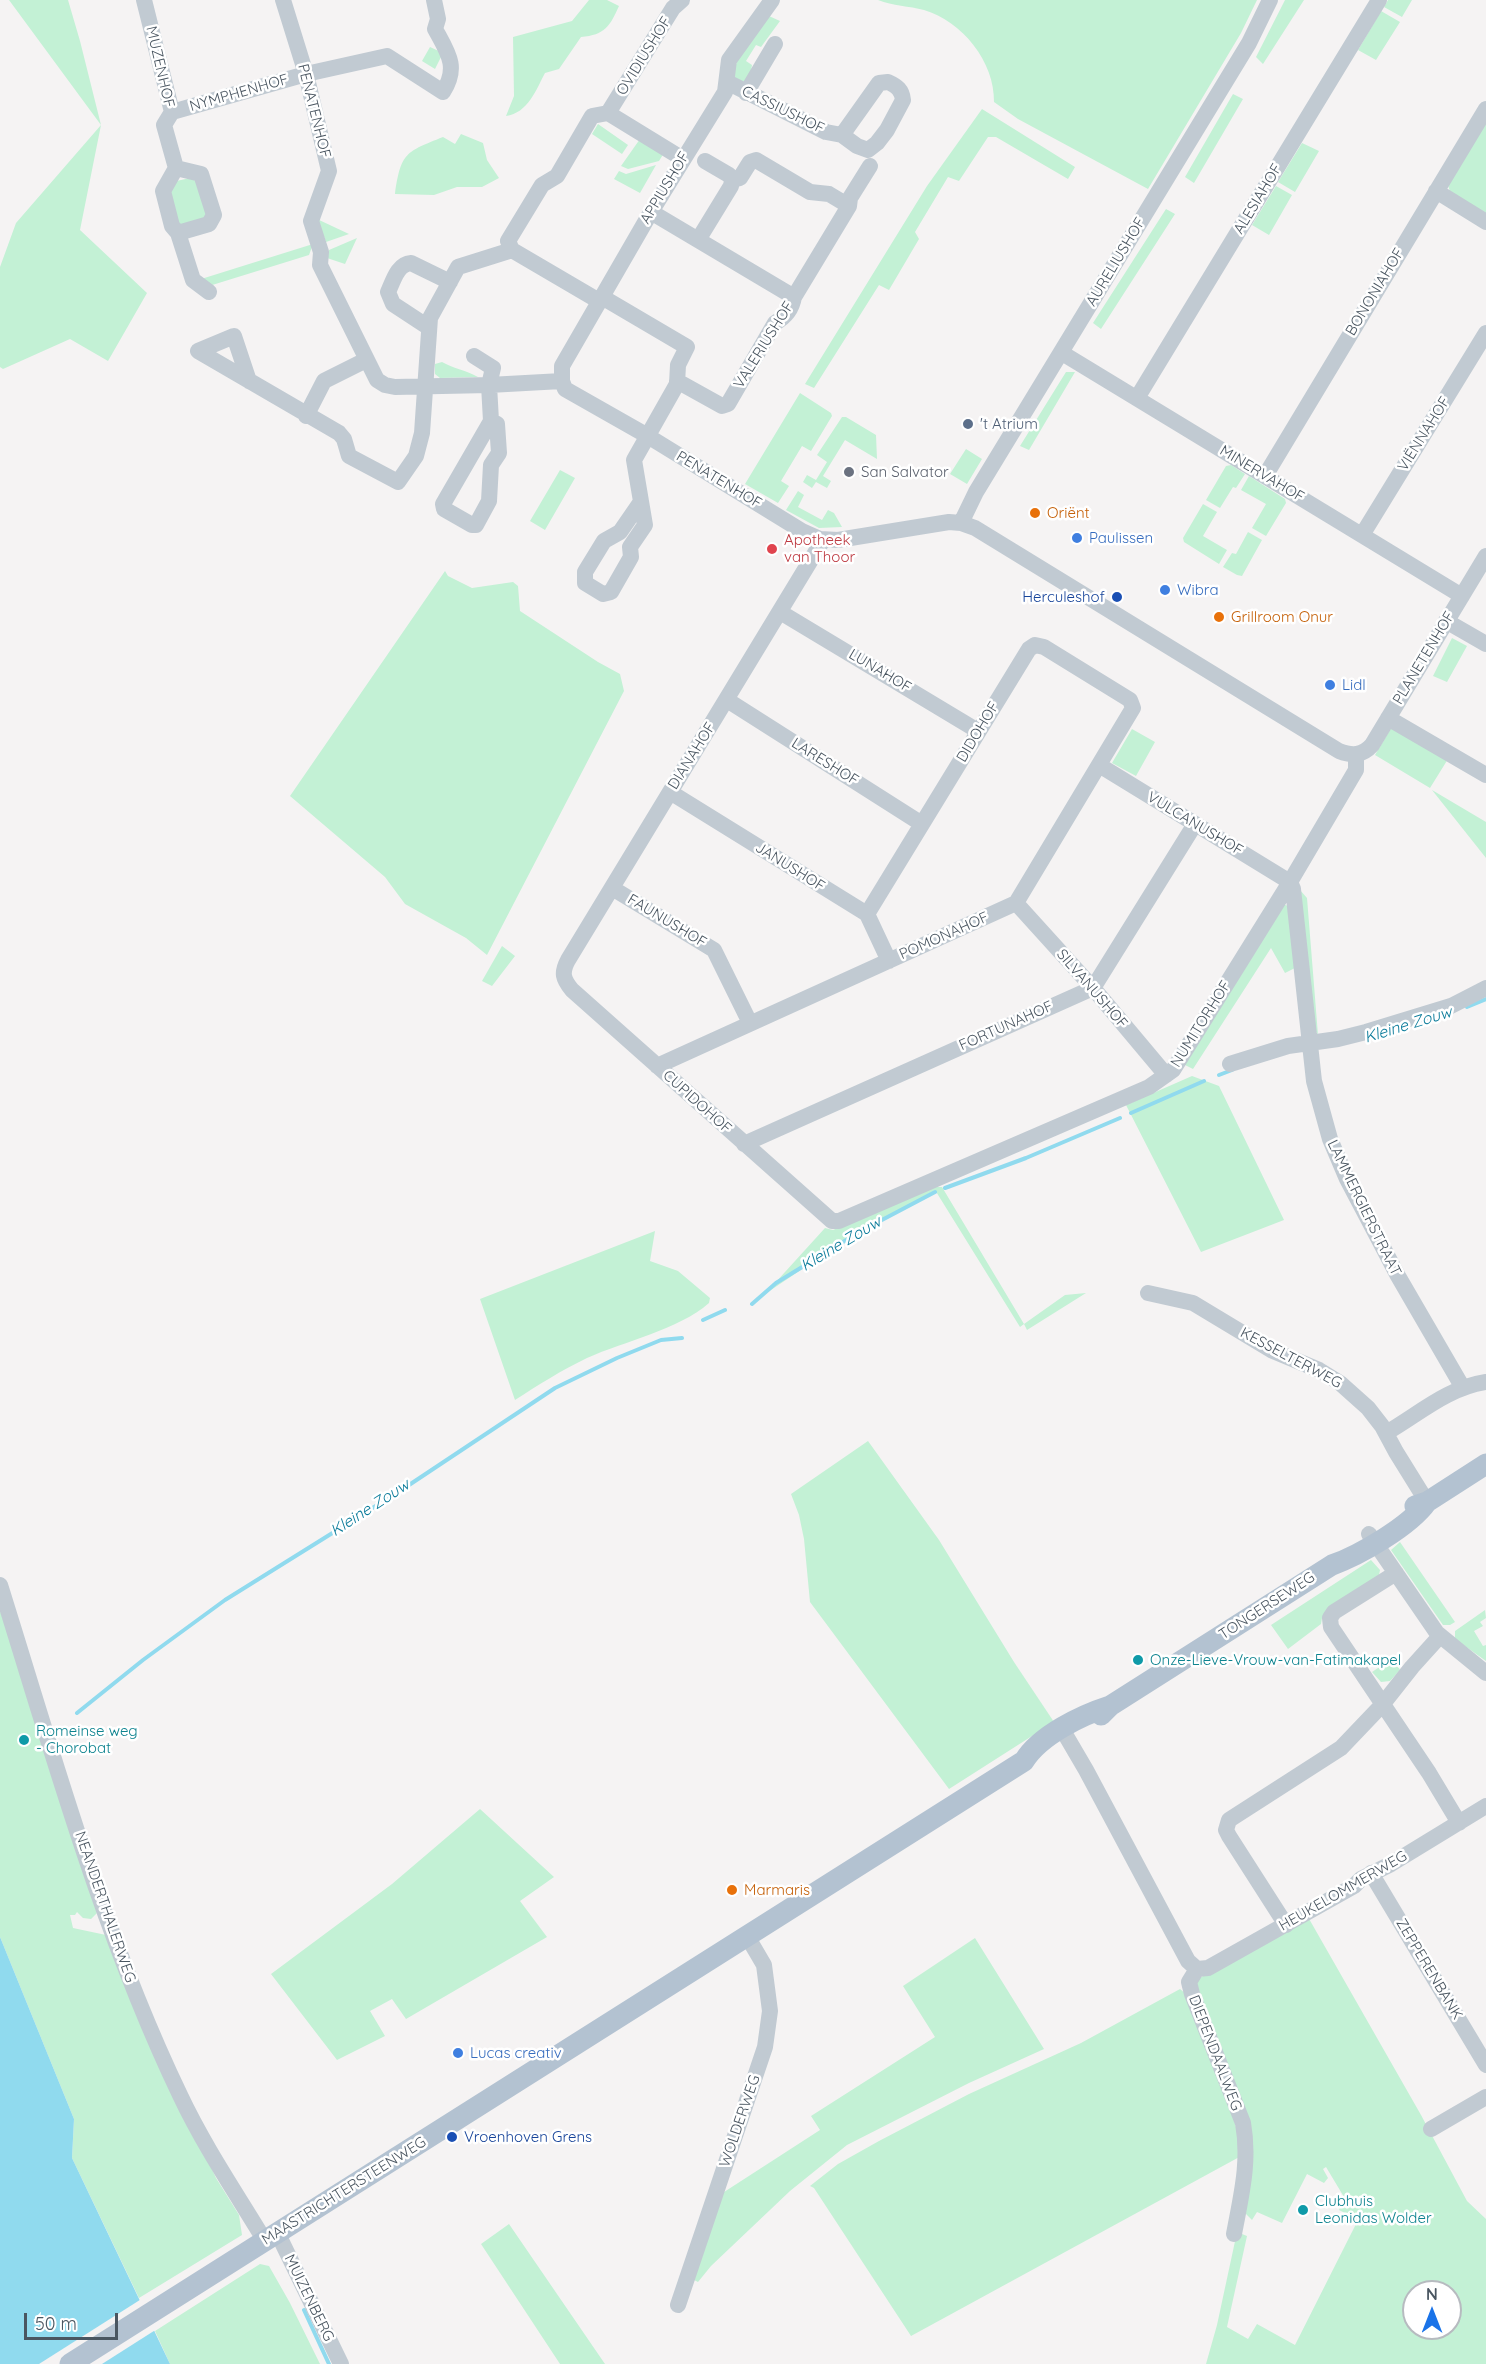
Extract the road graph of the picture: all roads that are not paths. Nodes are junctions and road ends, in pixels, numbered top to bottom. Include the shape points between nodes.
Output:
1 (144, 0) edge
2 (283, 0) edge
3 (437, 0) edge
4 (682, 0) edge
5 (772, 0) edge
6 (1270, 0) edge
7 (1378, 0) edge
8 (775, 44) dead end
9 (306, 74) junction
10 (726, 82) junction
11 (746, 93) junction
12 (1486, 109) edge
13 (172, 112) junction
14 (608, 113) junction
15 (842, 135) dead end
16 (682, 159) junction
17 (705, 161) dead end
18 (870, 166) dead end
19 (176, 168) junction
20 (732, 180) junction
21 (1436, 191) junction
22 (849, 206) junction
23 (651, 212) junction
24 (1486, 222) edge
25 (178, 233) junction
26 (698, 240) junction
27 (512, 250) junction
28 (450, 282) junction
29 (209, 292) dead end
30 (794, 297) junction
31 (601, 299) junction
32 (428, 327) junction
33 (1486, 333) edge
34 (1062, 353) junction
35 (474, 356) dead end
36 (366, 360) junction
37 (249, 381) dead end
38 (562, 381) junction
39 (677, 381) junction
40 (426, 385) junction
41 (489, 385) junction
42 (1137, 398) junction
43 (306, 416) junction
44 (490, 421) junction
45 (646, 435) junction
46 (1265, 476) junction
47 (640, 502) junction
48 (961, 523) junction
49 (1362, 535) junction
50 (823, 540) junction
51 (1486, 556) edge
52 (1462, 596) junction
53 (780, 612) junction
54 (1446, 621) junction
55 (1486, 644) edge
56 (728, 700) junction
57 (1388, 718) junction
58 (978, 731) junction
59 (1356, 755) junction
60 (1099, 765) junction
61 (1486, 775) edge
62 (670, 792) junction
63 (922, 824) junction
64 (1195, 824) junction
65 (1290, 882) junction
66 (612, 888) junction
67 (1016, 903) junction
68 (867, 914) junction
69 (889, 961) junction
70 (562, 973) joint
71 (1093, 988) junction
72 (1486, 988) edge
73 (750, 1023) junction
74 (1310, 1044) junction
75 (1230, 1064) dead end
76 (657, 1066) junction
77 (1166, 1076) junction
78 (744, 1144) junction
79 (840, 1221) joint
80 (1148, 1293) dead end
81 (1486, 1382) edge
82 (1463, 1388) junction
83 (1386, 1432) junction
84 (1486, 1464) edge
85 (1427, 1502) junction
86 (1372, 1539) junction
87 (1396, 1573) junction
88 (0, 1585) edge
89 (1440, 1636) junction
90 (1486, 1673) edge
91 (1382, 1705) junction
92 (1065, 1734) junction
93 (1486, 1806) edge
94 (1459, 1823) junction
95 (1371, 1873) junction
96 (1286, 1925) junction
97 (747, 1936) junction
98 (1197, 1969) junction
99 (1486, 2065) edge
100 (1486, 2097) edge
101 (1431, 2129) dead end
102 (1234, 2234) dead end
103 (271, 2236) junction
104 (678, 2306) dead end
105 (70, 2364) edge
106 (341, 2364) edge

1 - 13 street, MUZENHOF
2 - 9 street, PENATENHOF
3 - 9 street, NYMPHENHOF via 435,29 450,56 450,80 443,92 387,56
4 - 14 street, OVIDIUSHOF via 673,8
5 - 10 street, APPIUSHOF via 729,60
6 - 34 street, AURELIUSHOF via 1249,43
7 - 42 street, ALESIAHOF
8 - 11 street
9 - 13 street, NYMPHENHOF
9 - 36 street, PENATENHOF via 329,171 311,221 321,252 320,265
10 - 11 street, CASSIUSHOF
10 - 16 street, APPIUSHOF via 724,92
11 - 15 street, CASSIUSHOF via 826,132
12 - 21 street, BONONIAHOF
13 - 19 street, MUZENHOF via 164,125
14 - 16 street
14 - 27 street via 592,116 557,176 542,185 508,241
16 - 23 street, APPIUSHOF
17 - 20 street
18 - 22 street, VALERIUSHOF
19 - 25 street via 163,191 172,226
19 - 25 street via 201,174 214,215 209,224
20 - 22 street via 740,178 750,162 756,160 810,192 829,194
20 - 26 street
21 - 24 street
21 - 46 street, BONONIAHOF
22 - 30 street, VALERIUSHOF
23 - 26 street
23 - 31 street, APPIUSHOF
25 - 29 street via 193,280
26 - 30 street
27 - 28 street via 458,267
27 - 31 street
28 - 32 street
28 - 32 street via 411,263 400,267 388,292 393,304
30 - 39 street, VALERIUSHOF via 728,404 722,406
31 - 38 street, APPIUSHOF via 562,366
31 - 39 street via 687,347 678,365
32 - 40 street
33 - 49 street, VIËNNAHOF
34 - 42 street, MINERVAHOF
34 - 48 street, AURELIUSHOF
35 - 41 street via 493,368
36 - 40 street, PENATENHOF via 377,380 385,385
36 - 43 street via 324,381
37 - 43 street
38 - 41 street, PENATENHOF
38 - 45 street, PENATENHOF via 565,389
39 - 45 street
40 - 41 street, PENATENHOF
40 - 43 street via 416,456 398,482 349,456 339,433
41 - 44 street
42 - 46 street, MINERVAHOF
44 - 44 street via 497,424 499,453 491,465 489,501 476,525 472,525 444,509 443,504
45 - 47 street via 634,460
45 - 50 street, PENATENHOF
46 - 49 street, MINERVAHOF
47 - 47 street via 620,532 604,541 585,573 585,583 603,594 611,592 631,557 630,547 645,525
48 - 50 street, PENATENHOF
48 - 59 street via 1339,751
49 - 52 street, MINERVAHOF
50 - 53 street, DIANAHOF
51 - 52 street, PLANETENHOF
52 - 54 street, PLANETENHOF
53 - 56 street, DIANAHOF
53 - 58 street, LUNAHOF
54 - 55 street
54 - 57 street, PLANETENHOF
56 - 62 street, DIANAHOF
56 - 63 street, LARESHOF
57 - 59 street, PLANETENHOF via 1369,748
57 - 61 street
58 - 60 street, DIDOHOF via 1035,645 1130,700 1132,708
58 - 63 street, DIDOHOF
59 - 65 street, NUMITORHOF via 1356,770
60 - 64 street, VULCANUSHOF
60 - 67 street
62 - 66 street, DIANAHOF
62 - 68 street, JANUSHOF
63 - 68 street, DIDOHOF
64 - 65 street, VULCANUSHOF
64 - 71 street
65 - 74 street, LAMMERGIERSTRAAT
65 - 77 street, NUMITORHOF
66 - 70 street, DIANAHOF
66 - 73 street, FAUNUSHOF via 714,951
67 - 69 street, POMONAHOF
67 - 71 street, SILVANUSHOF
68 - 69 street
69 - 73 street, POMONAHOF
70 - 76 street, CUPIDOHOF via 572,990
71 - 77 street, SILVANUSHOF
71 - 78 street, FORTUNAHOF
72 - 74 street via 1451,1006
73 - 76 street, POMONAHOF
74 - 75 street via 1288,1046
74 - 82 street, LAMMERGIERSTRAAT via 1319,1104 1347,1179
76 - 78 street, CUPIDOHOF
77 - 79 street, NUMITORHOF via 1149,1087
78 - 79 street, CUPIDOHOF via 827,1219
80 - 83 street, KESSELTERWEG via 1193,1303 1271,1350 1331,1377 1368,1408
81 - 82 street
82 - 83 street via 1432,1402
83 - 85 street, KESSELTERWEG
84 - 85 main road, TONGERSEWEG
85 - 86 main road, TONGERSEWEG via 1417,1516
86 - 87 street
86 - 92 main road, TONGERSEWEG via 1350,1559 1332,1564 1110,1706 1093,1724
87 - 89 street
87 - 91 street via 1330,1618 1331,1627
88 - 103 street, NEANDERTHALERWEG via 107,1924 150,2031 181,2098 247,2213
89 - 90 street
89 - 91 street
91 - 94 street
91 - 96 street via 1336,1753 1232,1816 1226,1825 1229,1836
92 - 97 main road, MAASTRICHTERSTEENWEG via 1036,1759 1024,1761
92 - 98 street via 1188,1961
93 - 94 street, HEUKELOMMERWEG
94 - 95 street, HEUKELOMMERWEG
95 - 96 street, HEUKELOMMERWEG
95 - 99 street, ZEPPERENBANK
96 - 98 street, HEUKELOMMERWEG via 1208,1968
97 - 103 main road, MAASTRICHTERSTEENWEG
97 - 104 street, WOLDERWEG via 764,1965 770,2011 765,2047
98 - 102 street, DIEPENDAALWEG via 1189,1982 1192,1994 1245,2133 1247,2161
100 - 101 street
103 - 105 main road, MAASTRICHTERSTEENWEG
103 - 106 street, MUIZENBERG

